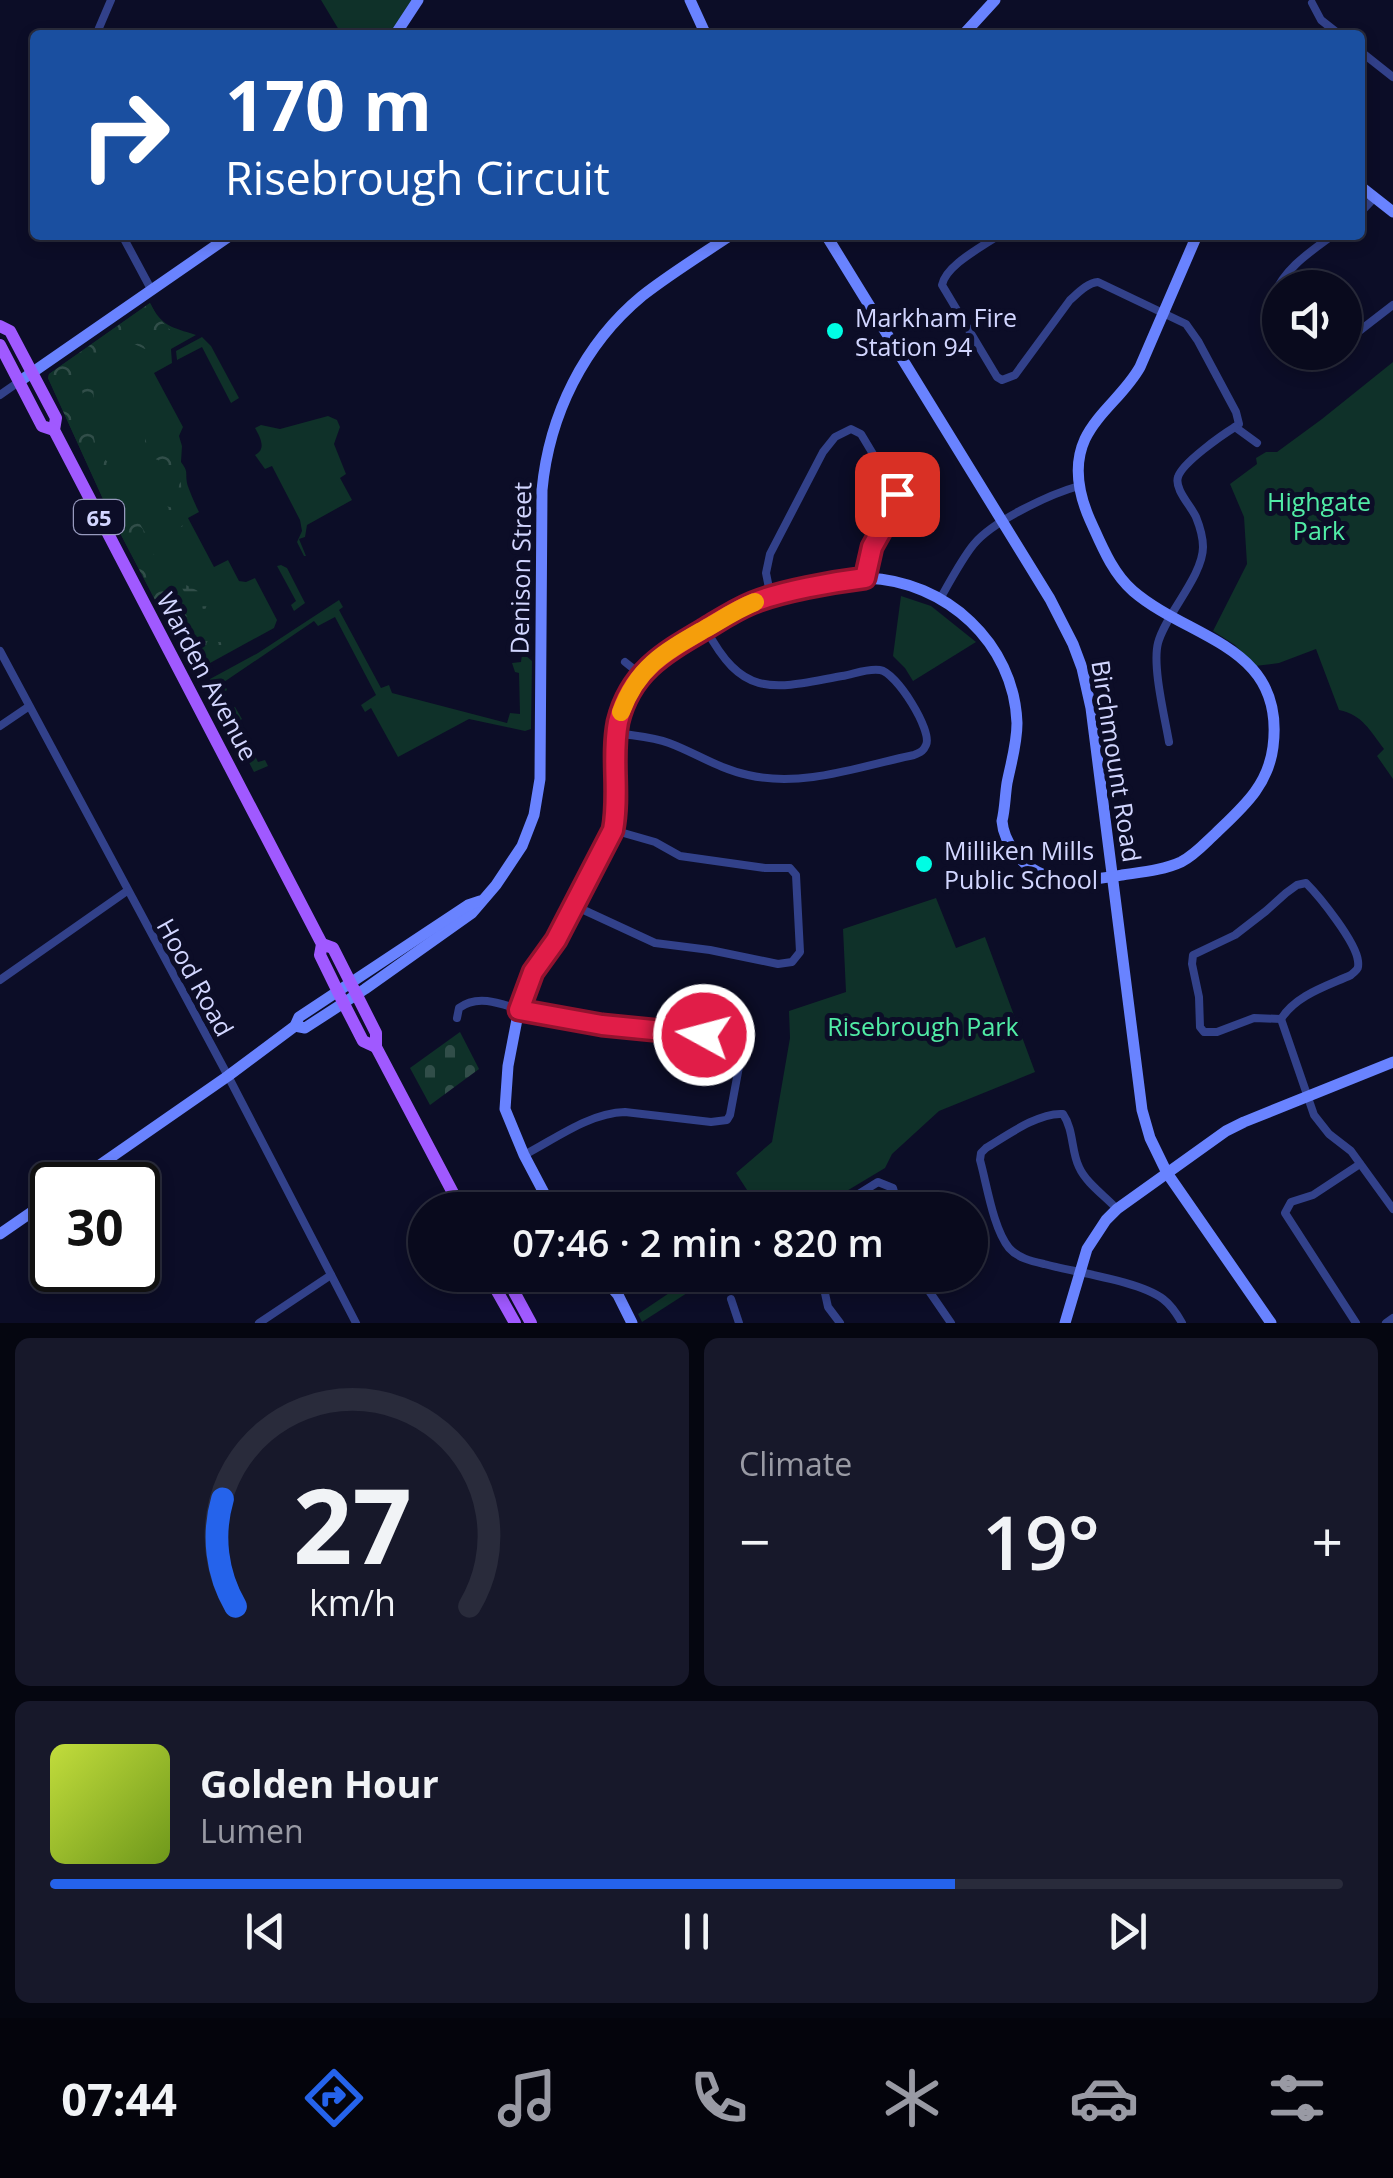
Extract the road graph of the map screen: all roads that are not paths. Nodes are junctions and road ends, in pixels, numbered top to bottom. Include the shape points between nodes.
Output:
1 (111, 0) edge
2 (418, 0) edge
3 (690, 0) edge
4 (995, 0) edge
5 (1312, 3) dead end
6 (98, 30) edge
7 (397, 30) edge
8 (704, 30) edge
9 (968, 30) edge
10 (1334, 30) edge
11 (1365, 55) edge
12 (1393, 77) edge
13 (1365, 190) edge
14 (1375, 197) junction
15 (1365, 208) edge
16 (1393, 212) edge
17 (125, 240) edge
18 (224, 240) edge
19 (724, 240) edge
20 (829, 240) edge
21 (992, 240) edge
22 (1195, 240) edge
23 (1326, 240) edge
24 (1291, 270) edge
25 (152, 291) junction
26 (1393, 305) edge
27 (1163, 312) junction
28 (0, 326) edge
29 (1362, 329) edge
30 (0, 345) edge
31 (26, 378) junction
32 (0, 394) edge
33 (1235, 427) junction
34 (1258, 443) dead end
35 (1079, 486) junction
36 (1002, 524) junction
37 (865, 578) junction
38 (771, 598) junction
39 (940, 599) junction
40 (1171, 618) junction
41 (706, 629) junction
42 (0, 650) edge
43 (625, 662) dead end
44 (640, 674) junction
45 (28, 706) junction
46 (0, 726) edge
47 (616, 733) junction
48 (1169, 742) dead end
49 (613, 830) junction
50 (1113, 877) junction
51 (127, 891) junction
52 (480, 901) junction
53 (574, 906) junction
54 (322, 944) junction
55 (0, 980) edge
56 (354, 989) junction
57 (340, 997) junction
58 (519, 1010) junction
59 (457, 1018) dead end
60 (1281, 1018) junction
61 (376, 1047) junction
62 (1393, 1062) edge
63 (228, 1076) junction
64 (1308, 1096) junction
65 (524, 1155) junction
66 (104, 1162) edge
67 (1360, 1164) junction
68 (1167, 1173) junction
69 (453, 1192) edge
70 (544, 1192) edge
71 (860, 1192) edge
72 (894, 1192) edge
73 (1117, 1209) junction
74 (1393, 1210) edge
75 (30, 1213) edge
76 (0, 1234) edge
77 (1078, 1271) junction
78 (330, 1275) junction
79 (498, 1292) edge
80 (514, 1292) edge
81 (616, 1292) edge
82 (825, 1292) edge
83 (929, 1292) edge
84 (731, 1298) dead end
85 (1393, 1318) edge
86 (628, 1321) edge
87 (260, 1323) edge
88 (356, 1323) edge
89 (515, 1323) edge
90 (531, 1323) edge
91 (739, 1323) edge
92 (840, 1323) edge
93 (950, 1323) edge
94 (1064, 1323) edge
95 (1182, 1323) edge
96 (1272, 1323) edge
97 (1356, 1323) edge
98 (1386, 1323) edge

1 - 6 street
2 - 7 street
3 - 8 street
4 - 9 street
5 - 10 street
11 - 12 street
13 - 14 street
14 - 15 street
14 - 16 street
17 - 25 street
18 - 25 street
19 - 52 street, Denison Street via 620,318 578,371 557,418 542,490 538,797 522,846
20 - 36 street, Birchmount Road
21 - 27 street via 948,270 942,285 1002,380 1015,375 1070,300 1094,282
22 - 27 street
23 - 24 street
25 - 31 street
26 - 29 street
27 - 33 street via 1186,324 1198,341 1236,412
27 - 35 street via 1130,384 1085,440
28 - 31 main road, Warden Avenue / 65 via 10,331
30 - 31 main road, Warden Avenue / 65
31 - 32 street
31 - 54 main road, Warden Avenue / 65 via 42,426 54,430
33 - 34 street
33 - 40 street via 1177,478 1203,551
35 - 36 street
35 - 40 street via 1121,579
36 - 39 street via 970,548
36 - 50 street, Birchmount Road via 1050,599 1082,668
37 - 38 street
37 - 38 street via 897,494 861,434 851,429 816,461 770,554
37 - 39 street
38 - 41 street
39 - 50 street via 981,631 1008,680 1016,740 1002,821 1014,852 1050,878
40 - 48 street via 1157,644
40 - 50 street via 1224,644 1254,670 1272,709 1271,759 1251,800 1194,854 1168,867
41 - 44 street
41 - 47 street via 730,666 766,686 885,670 922,724 926,746 914,755 821,776 768,778
42 - 45 street, Hood Road
43 - 44 street
44 - 47 street
45 - 46 street
45 - 51 street, Hood Road
47 - 49 street
49 - 53 street
49 - 53 street via 680,856 790,868 796,875 800,952 778,964 656,943
50 - 68 street, Birchmount Road via 1141,1105
51 - 55 street
51 - 63 street, Hood Road
52 - 56 street, Denison Street
52 - 56 street, Denison Street via 472,913
53 - 58 street via 533,972
54 - 56 main road, Warden Avenue / 65 via 333,948
54 - 57 main road, Warden Avenue / 65 via 320,956
56 - 57 street, Denison Street
56 - 61 main road, Warden Avenue / 65
57 - 61 main road, Warden Avenue / 65 via 363,1041
57 - 63 street, Denison Street via 300,1016
58 - 59 street via 474,1000 459,1008
58 - 65 street via 505,1110
58 - 65 street via 736,1039 742,1050 730,1115 722,1122 612,1112
60 - 60 street via 1301,998 1352,975 1358,965 1341,928 1306,883 1192,959 1204,1032
60 - 64 street
61 - 69 main road, Warden Avenue / 65
62 - 64 street
63 - 66 street, Denison Street
63 - 78 street, Hood Road
64 - 67 street via 1320,1126
64 - 68 street via 1226,1131
65 - 70 street
67 - 74 street
67 - 97 street via 1291,1202 1285,1213
68 - 73 street
68 - 96 street, Birchmount Road
71 - 72 street via 882,1182
73 - 77 street via 1090,1241
73 - 77 street via 1077,1164 1063,1114 1030,1123 982,1153 994,1215 1012,1251
75 - 76 street
77 - 94 street
77 - 95 street via 1156,1295
78 - 87 street
78 - 88 street, Hood Road
79 - 89 main road
80 - 90 main road
81 - 86 street
82 - 92 street
83 - 93 street
84 - 91 street
85 - 98 street

